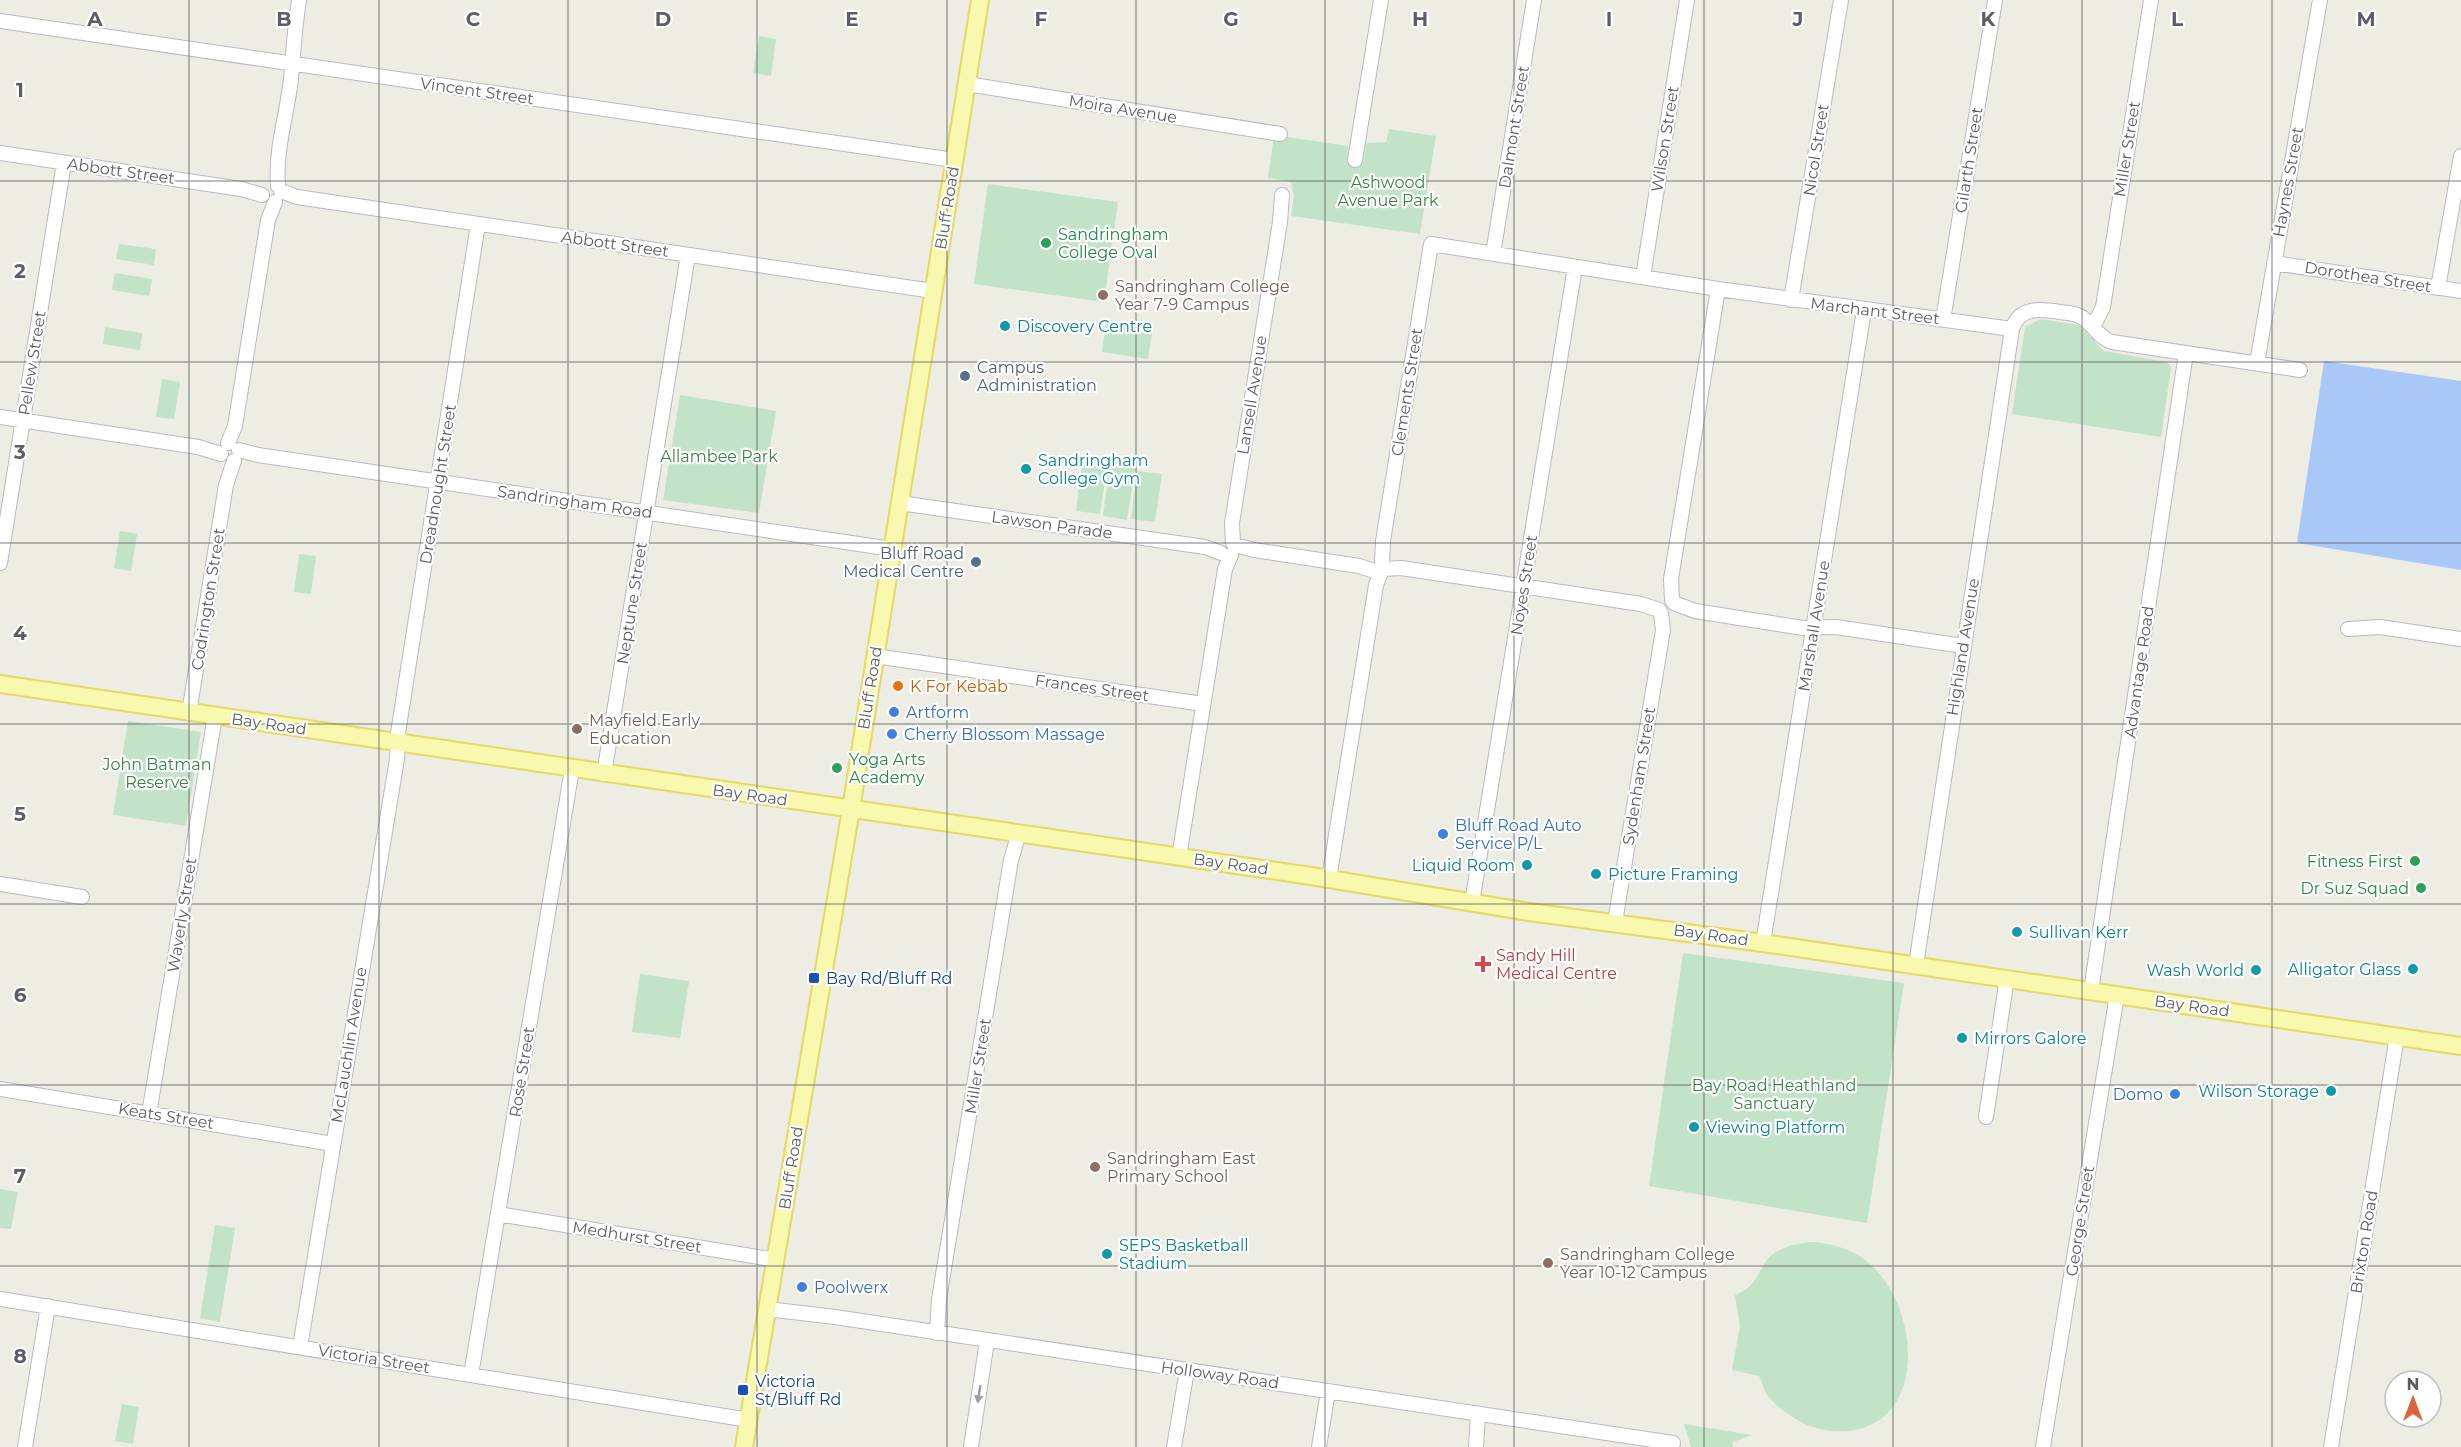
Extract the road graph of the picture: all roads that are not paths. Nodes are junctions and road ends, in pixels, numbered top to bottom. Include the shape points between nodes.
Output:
1 (299, 0) edge
2 (980, 0) edge
3 (1381, 0) edge
4 (1534, 0) edge
5 (1687, 0) edge
6 (1840, 0) edge
7 (1995, 0) edge
8 (2151, 0) edge
9 (2320, 0) edge
10 (0, 21) edge
11 (291, 64) junction
12 (967, 84) junction
13 (1280, 134) dead end
14 (0, 153) edge
15 (2461, 156) edge
16 (954, 160) junction
17 (1355, 160) dead end
18 (64, 163) junction
19 (272, 193) junction
20 (1282, 195) dead end
21 (478, 224) junction
22 (1431, 244) joint
23 (1493, 254) junction
24 (688, 255) junction
25 (2274, 263) junction
26 (1575, 267) junction
27 (1643, 277) junction
28 (2438, 288) junction
29 (1718, 290) junction
30 (933, 291) junction
31 (2461, 291) edge
32 (1791, 300) junction
33 (1864, 309) junction
34 (1943, 320) junction
35 (2088, 322) junction
36 (2012, 329) junction
37 (2186, 353) junction
38 (2257, 363) junction
39 (2300, 370) dead end
40 (0, 417) edge
41 (23, 420) junction
42 (230, 452) junction
43 (438, 482) junction
44 (900, 503) junction
45 (647, 513) junction
46 (1228, 548) junction
47 (892, 549) junction
48 (0, 562) edge
49 (1378, 568) junction
50 (1523, 587) junction
51 (1666, 606) junction
52 (1814, 627) junction
53 (2348, 629) dead end
54 (2461, 639) edge
55 (1963, 646) junction
56 (875, 656) junction
57 (0, 684) edge
58 (1203, 704) junction
59 (189, 713) junction
60 (215, 716) junction
61 (399, 743) junction
62 (572, 769) junction
63 (604, 774) junction
64 (851, 809) junction
65 (1019, 833) junction
66 (1179, 857) junction
67 (1329, 879) junction
68 (0, 884) edge
69 (82, 897) dead end
70 (1472, 903) junction
71 (1615, 922) junction
72 (1763, 942) junction
73 (1916, 965) junction
74 (2007, 978) junction
75 (2091, 992) junction
76 (2116, 995) junction
77 (2397, 1036) junction
78 (2461, 1046) edge
79 (0, 1089) edge
80 (149, 1114) junction
81 (1986, 1117) dead end
82 (333, 1144) junction
83 (498, 1214) junction
84 (776, 1260) junction
85 (0, 1299) edge
86 (48, 1306) junction
87 (767, 1309) junction
88 (933, 1332) junction
89 (987, 1341) junction
90 (300, 1347) junction
91 (1187, 1370) junction
92 (471, 1375) junction
93 (1328, 1391) junction
94 (1482, 1414) junction
95 (749, 1420) junction
96 (1673, 1443) dead end
97 (25, 1447) edge
98 (744, 1447) edge
99 (971, 1447) edge
100 (1174, 1447) edge
101 (1319, 1447) edge
102 (1476, 1447) edge
103 (2043, 1447) edge
104 (2331, 1447) edge

1 - 11 street, Codrington Street
2 - 12 main road, Bluff Road
3 - 17 street
4 - 23 street, Dalmont Street
5 - 27 street, Wilson Street
6 - 32 street, Nicol Street
7 - 34 street, Gilarth Street
8 - 35 street, Miller Street via 2101,314
9 - 25 street, Haynes Street
10 - 11 street, Vincent Street
11 - 16 street, Vincent Street
11 - 19 street, Codrington Street
12 - 13 street, Moira Avenue
12 - 16 main road, Bluff Road
14 - 18 street, Abbott Street
15 - 28 street
16 - 30 main road, Bluff Road
18 - 19 street, Abbott Street
18 - 41 street, Pellew Street
19 - 21 street, Abbott Street
19 - 42 street, Codrington Street
20 - 46 street, Lansell Avenue
21 - 24 street, Abbott Street
21 - 43 street, Dreadnought Street
22 - 23 street, Marchant Street
22 - 49 street, Clements Street
23 - 26 street, Marchant Street
24 - 30 street, Abbott Street
24 - 45 street, Neptune Street
25 - 28 street, Dorothea Street
25 - 38 street, Haynes Street
26 - 27 street, Marchant Street
26 - 50 street, Noyes Street
27 - 29 street, Marchant Street
28 - 31 street, Dorothea Street
29 - 32 street, Marchant Street
29 - 51 street, Sydenham Street
30 - 44 main road, Bluff Road
32 - 33 street, Marchant Street
33 - 34 street, Marchant Street
33 - 52 street, Marshall Avenue
34 - 36 street, Marchant Street
35 - 36 street via 2076,314 2033,310 2020,315
35 - 37 street via 2112,342
36 - 55 street, Highland Avenue
37 - 38 street
37 - 75 street, Advantage Road
38 - 39 street
40 - 41 street, Sandringham Road
41 - 42 street, Sandringham Road
41 - 48 street, Pellew Street
42 - 43 street, Sandringham Road
42 - 59 street, Codrington Street
43 - 45 street, Sandringham Road
43 - 61 street, Dreadnought Street
44 - 46 street, Lawson Parade
44 - 47 main road, Bluff Road
45 - 47 street, Sandringham Road
45 - 63 street, Neptune Street
46 - 49 street, Lawson Parade
46 - 58 street, Lansell Avenue
47 - 56 main road, Bluff Road
49 - 50 street, Lawson Parade
49 - 67 street, Clements Street
50 - 51 street, Lawson Parade
50 - 70 street, Noyes Street
51 - 52 street, Lawson Parade
51 - 71 street, Sydenham Street
52 - 55 street, Lawson Parade
52 - 72 street, Marshall Avenue
53 - 54 street via 2380,627
55 - 73 street, Highland Avenue
56 - 58 street, Frances Street
56 - 64 main road, Bluff Road
57 - 59 main road, Bay Road
58 - 66 street, Lansell Avenue
59 - 60 main road, Bay Road
60 - 61 main road, Bay Road
60 - 80 street, Waverly Street
61 - 62 main road, Bay Road
61 - 82 street, McLauchlin Avenue
62 - 63 main road, Bay Road
62 - 83 street, Rose Street
63 - 64 main road, Bay Road
64 - 65 main road, Bay Road
64 - 84 main road, Bluff Road
65 - 66 main road, Bay Road
65 - 88 street, Miller Street via 1011,861
66 - 67 main road, Bay Road
67 - 70 main road, Bay Road
68 - 69 street
70 - 71 main road, Bay Road
71 - 72 main road, Bay Road
72 - 73 main road, Bay Road
73 - 74 main road, Bay Road
74 - 75 main road, Bay Road
74 - 81 street
75 - 76 main road, Bay Road
76 - 77 main road, Bay Road
76 - 103 street, George Street
77 - 78 main road, Bay Road
77 - 104 street, Brixton Road
79 - 80 street, Keats Street
80 - 82 street, Keats Street
82 - 90 street, McLauchlin Avenue
83 - 84 street, Medhurst Street
83 - 92 street, Rose Street
84 - 87 main road, Bluff Road
85 - 86 street, Victoria Street
86 - 90 street, Victoria Street
86 - 97 street
87 - 88 street, Holloway Road
87 - 95 main road, Bluff Road
88 - 89 street, Holloway Road
89 - 91 street, Holloway Road
89 -> 99 street
90 - 92 street, Victoria Street
91 - 93 street, Holloway Road
91 - 100 street
92 - 95 street, Victoria Street
93 - 94 street, Holloway Road
93 - 101 street
94 - 96 street, Holloway Road
94 - 102 street
95 - 98 main road, Bluff Road

